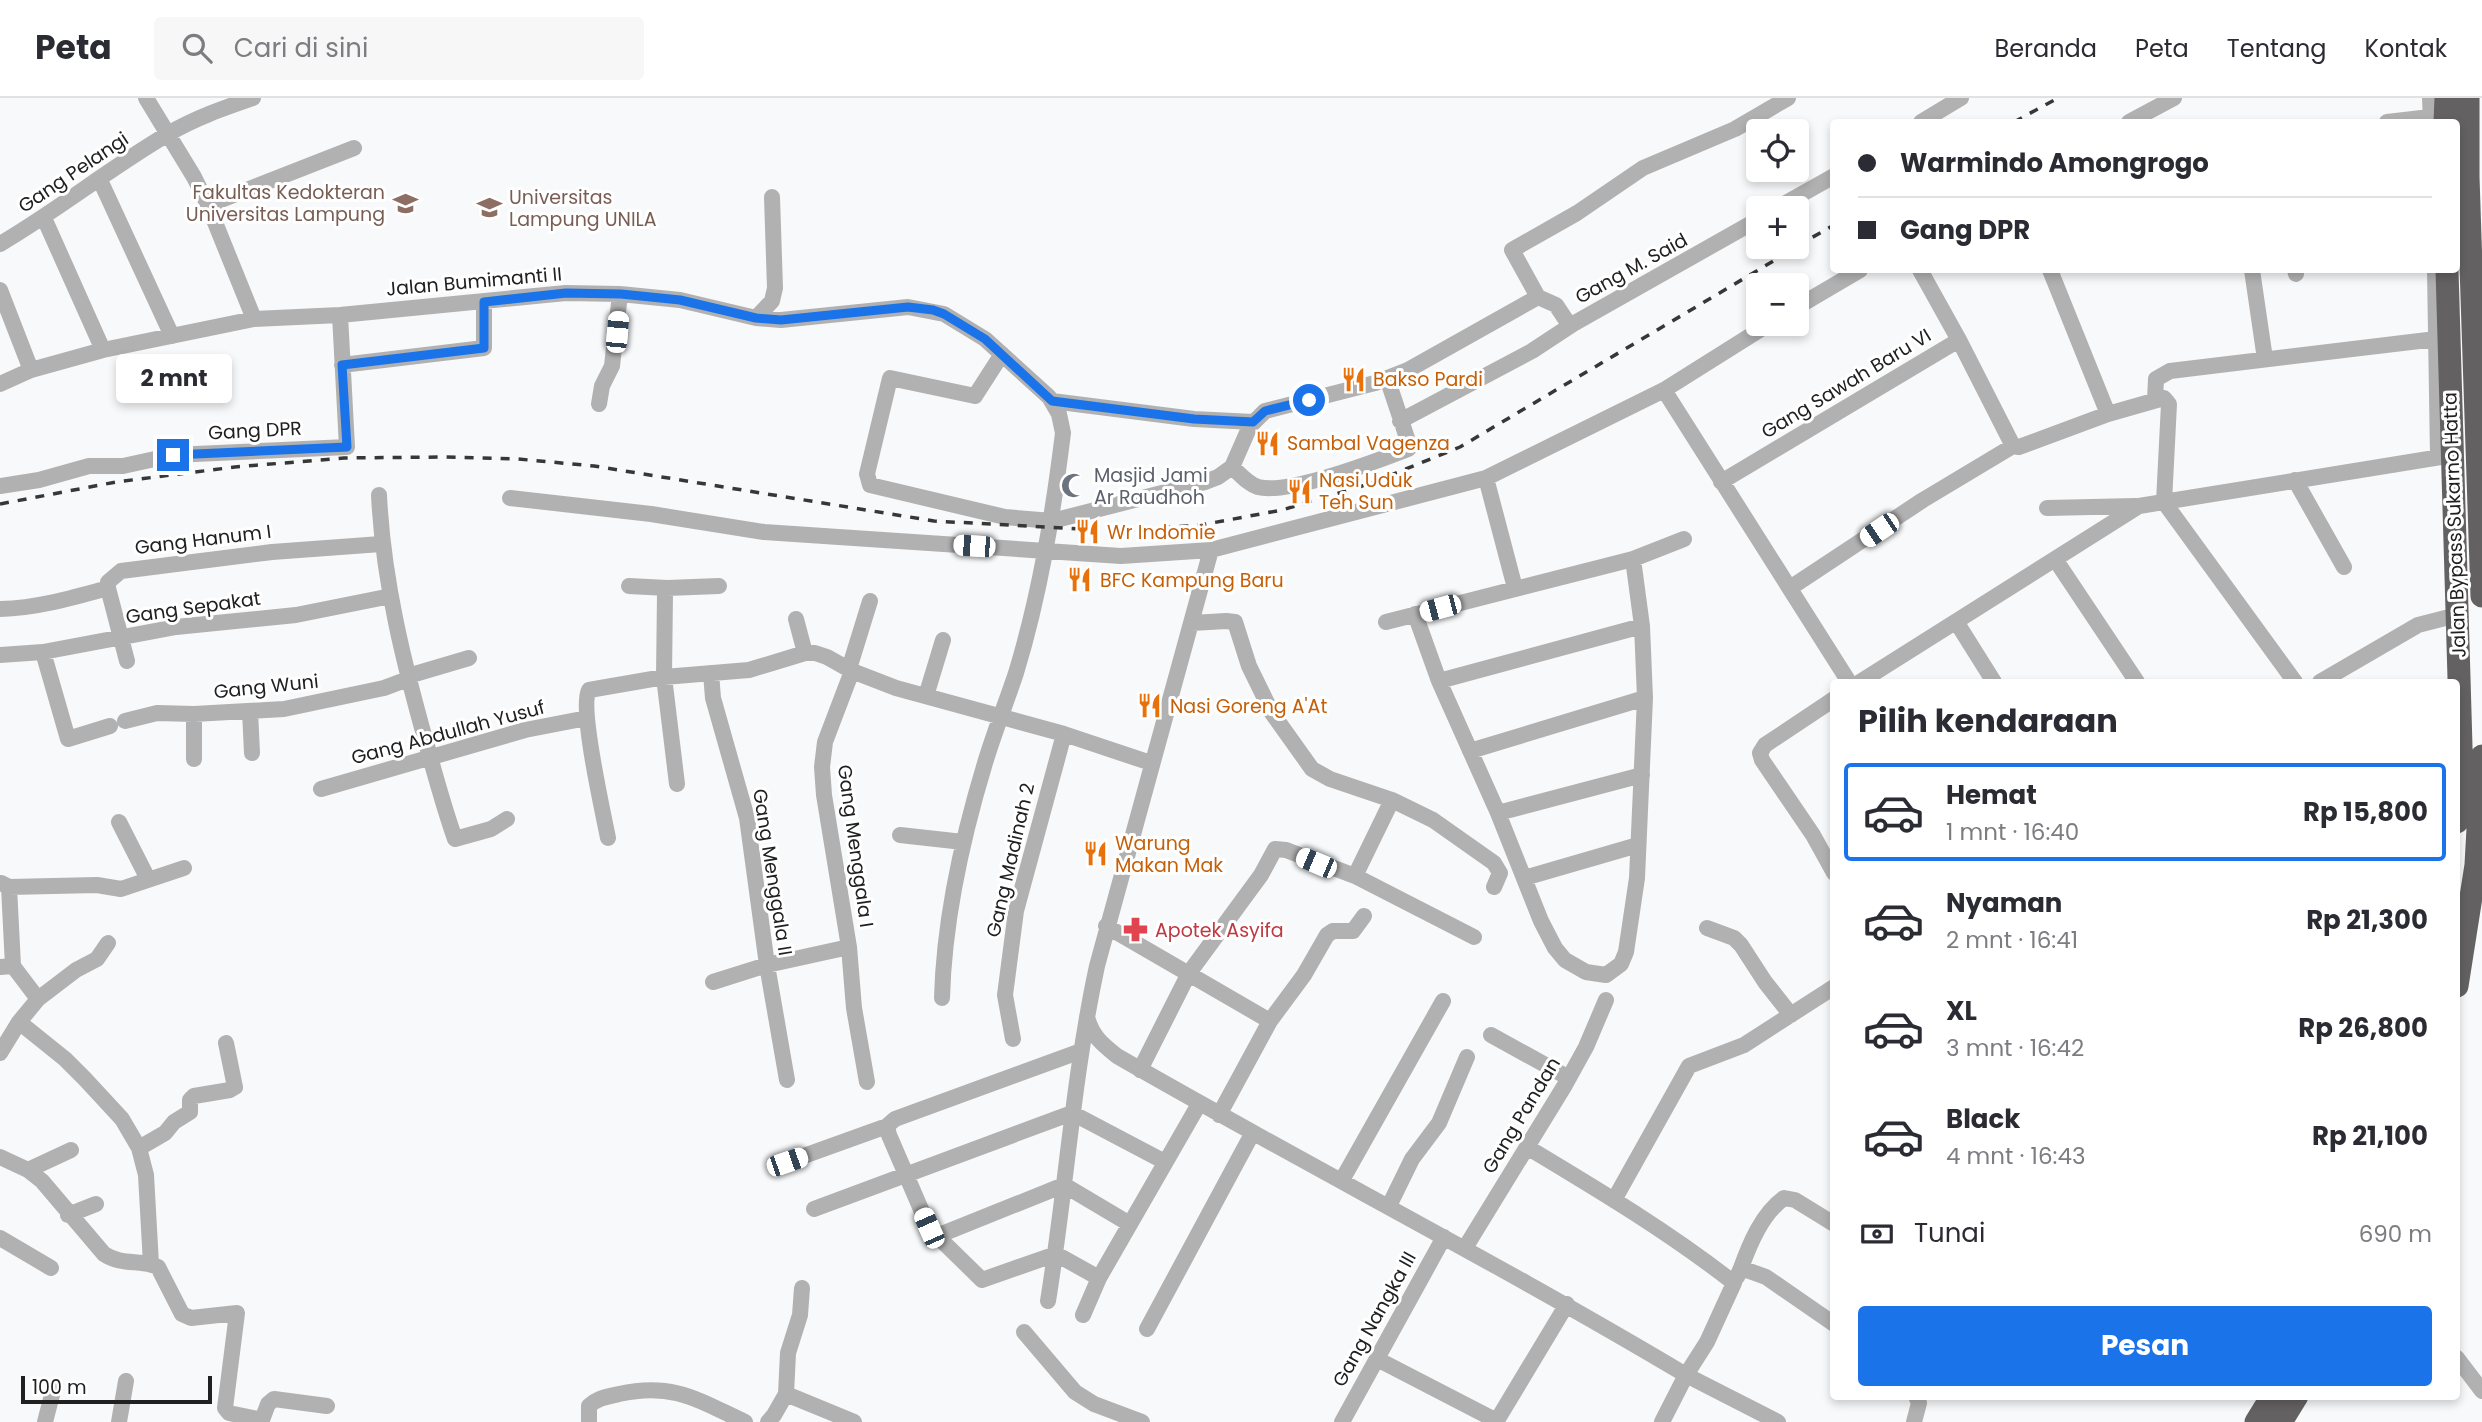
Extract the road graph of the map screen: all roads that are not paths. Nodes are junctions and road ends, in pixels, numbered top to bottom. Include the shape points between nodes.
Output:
1 (146, 98) edge
2 (253, 98) edge
3 (1788, 98) edge
4 (1961, 98) edge
5 (2174, 98) edge
6 (2430, 98) edge
7 (2446, 98) edge
8 (2468, 98) edge
9 (2159, 115) edge
10 (1926, 119) edge
11 (2142, 119) edge
12 (2435, 119) edge
13 (2437, 119) edge
14 (168, 134) junction
15 (354, 148) dead end
16 (1830, 178) edge
17 (100, 180) junction
18 (1798, 196) edge
19 (772, 197) dead end
20 (208, 205) junction
21 (44, 218) junction
22 (1746, 226) edge
23 (0, 244) edge
24 (1855, 273) edge
25 (1922, 273) edge
26 (2051, 273) edge
27 (2252, 273) edge
28 (2435, 273) edge
29 (2447, 273) edge
30 (621, 294) junction
31 (1538, 297) junction
32 (2, 299) edge
33 (1809, 300) edge
34 (484, 302) junction
35 (340, 314) junction
36 (756, 318) junction
37 (254, 319) junction
38 (1573, 324) junction
39 (172, 336) junction
40 (1750, 336) edge
41 (2436, 339) junction
42 (1959, 340) junction
43 (103, 350) junction
44 (1002, 354) junction
45 (2265, 359) junction
46 (342, 365) junction
47 (31, 370) junction
48 (1387, 378) junction
49 (0, 384) edge
50 (1664, 390) junction
51 (2155, 400) junction
52 (1052, 401) junction
53 (599, 404) dead end
54 (2108, 414) junction
55 (1399, 421) junction
56 (1253, 422) junction
57 (2012, 446) junction
58 (2480, 451) edge
59 (2445, 455) junction
60 (1232, 467) junction
61 (1486, 478) junction
62 (2295, 480) junction
63 (1721, 482) junction
64 (2480, 485) edge
65 (0, 486) edge
66 (379, 495) dead end
67 (510, 498) dead end
68 (2164, 502) junction
69 (2139, 506) junction
70 (2047, 508) dead end
71 (1052, 521) junction
72 (1684, 539) dead end
73 (381, 544) junction
74 (1211, 550) junction
75 (1047, 551) junction
76 (1633, 559) junction
77 (2055, 559) junction
78 (2344, 567) dead end
79 (629, 586) dead end
80 (719, 586) dead end
81 (108, 588) junction
82 (1515, 588) junction
83 (1790, 588) junction
84 (667, 589) junction
85 (391, 596) junction
86 (2482, 596) edge
87 (870, 601) dead end
88 (0, 609) edge
89 (1415, 614) junction
90 (2457, 615) junction
91 (796, 619) dead end
92 (1386, 622) dead end
93 (1192, 623) junction
94 (1957, 623) junction
95 (1643, 626) junction
96 (119, 638) junction
97 (943, 640) dead end
98 (43, 652) junction
99 (805, 653) junction
100 (0, 655) edge
101 (469, 658) dead end
102 (127, 661) dead end
103 (850, 670) junction
104 (710, 673) junction
105 (664, 677) junction
106 (408, 678) junction
107 (1847, 679) edge
108 (1865, 679) edge
109 (1992, 679) edge
110 (2135, 679) edge
111 (2292, 679) edge
112 (2325, 679) edge
113 (2459, 679) edge
114 (1439, 681) junction
115 (926, 696) junction
116 (1644, 698) junction
117 (1830, 702) edge
118 (250, 711) junction
119 (194, 714) junction
120 (2460, 714) edge
121 (1001, 716) junction
122 (587, 718) junction
123 (1064, 734) junction
124 (1470, 751) junction
125 (252, 753) dead end
126 (2482, 755) edge
127 (430, 756) junction
128 (194, 759) dead end
129 (1152, 763) junction
130 (1642, 775) junction
131 (677, 784) dead end
132 (321, 789) dead end
133 (2460, 797) edge
134 (1392, 800) junction
135 (1498, 813) junction
136 (507, 819) dead end
137 (119, 822) dead end
138 (900, 835) dead end
139 (608, 838) dead end
140 (962, 842) junction
141 (1639, 845) junction
142 (2479, 865) edge
143 (1830, 866) edge
144 (184, 868) dead end
145 (1355, 876) junction
146 (1524, 878) junction
147 (148, 879) junction
148 (5, 885) edge
149 (1494, 887) dead end
150 (2464, 895) edge
151 (1364, 916) dead end
152 (1106, 926) junction
153 (1707, 928) dead end
154 (1474, 937) dead end
155 (108, 943) dead end
156 (849, 947) junction
157 (2460, 947) edge
158 (767, 965) junction
159 (7, 967) edge
160 (1189, 974) junction
161 (713, 982) dead end
162 (1830, 990) edge
163 (942, 998) dead end
164 (38, 999) junction
165 (1606, 1000) dead end
166 (1443, 1001) dead end
167 (1086, 1014) junction
168 (1791, 1015) junction
169 (1270, 1021) junction
170 (19, 1022) junction
171 (1491, 1035) dead end
172 (1013, 1039) dead end
173 (226, 1043) dead end
174 (1082, 1051) junction
175 (0, 1053) edge
176 (1466, 1057) dead end
177 (1140, 1069) junction
178 (1569, 1078) junction
179 (787, 1080) dead end
180 (867, 1082) dead end
181 (1199, 1104) junction
182 (1072, 1113) junction
183 (1219, 1115) junction
184 (887, 1126) junction
185 (1252, 1134) junction
186 (1527, 1147) junction
187 (139, 1148) junction
188 (71, 1150) dead end
189 (0, 1157) edge
190 (787, 1162) dead end
191 (1165, 1163) junction
192 (28, 1170) junction
193 (905, 1175) junction
194 (1342, 1180) junction
195 (1064, 1185) junction
196 (1614, 1200) junction
197 (96, 1204) dead end
198 (1389, 1206) junction
199 (814, 1209) dead end
200 (68, 1214) junction
201 (1830, 1222) edge
202 (1128, 1223) junction
203 (937, 1236) junction
204 (1444, 1237) junction
205 (0, 1238) edge
206 (1465, 1248) junction
207 (1056, 1254) junction
208 (151, 1264) junction
209 (51, 1268) dead end
210 (1738, 1275) junction
211 (1099, 1278) junction
212 (802, 1288) dead end
213 (1048, 1301) dead end
214 (1567, 1304) junction
215 (1083, 1315) dead end
216 (1830, 1321) edge
217 (1147, 1329) dead end
218 (1024, 1332) dead end
219 (1377, 1359) junction
220 (2460, 1362) edge
221 (1686, 1375) junction
222 (126, 1381) dead end
223 (52, 1391) dead end
224 (2482, 1391) edge
225 (786, 1394) junction
226 (1918, 1400) edge
227 (2270, 1400) edge
228 (2295, 1400) edge
229 (327, 1406) dead end
230 (262, 1421) edge
231 (1497, 1421) edge
232 (45, 1422) edge
233 (119, 1422) edge
234 (589, 1422) edge
235 (745, 1422) edge
236 (768, 1422) edge
237 (854, 1422) edge
238 (1142, 1422) edge
239 (1342, 1422) edge
240 (1662, 1422) edge
241 (1778, 1422) edge
242 (1914, 1422) edge
243 (2256, 1422) edge
244 (2281, 1422) edge

1 - 14 street
2 - 14 street, Gang Pelangi
3 - 31 street, Gang M. Said via 1735,130 1643,168 1512,250
4 - 10 street
5 - 9 street
6 - 12 street
7 - 13 highway
8 - 58 highway, Jalan Bypass Sukarno Hatta
9 - 11 street
14 - 17 street, Gang Pelangi
14 - 20 street
15 - 20 street
16 - 18 street
17 - 21 street, Gang Pelangi
17 - 39 street
19 - 36 street via 775,288 772,301
20 - 37 street
21 - 23 street, Gang Pelangi
21 - 43 street
22 - 38 street, Gang M. Said
24 - 33 street
25 - 42 street, Gang Sawah Baru VI
26 - 54 street
27 - 45 street
28 - 41 street
29 - 59 highway, Jalan Bypass Sukarno Hatta
30 - 34 street, Jalan Bumimanti II via 566,293
30 - 36 street, Jalan Bumimanti II via 680,300
30 - 53 street via 612,366
31 - 38 street, Gang M. Said via 1556,305
31 - 48 street
32 - 47 street
34 - 35 street, Jalan Bumimanti II
34 - 46 street via 484,348
35 - 37 street, Jalan Bumimanti II
35 - 46 street
36 - 44 street, Jalan Bumimanti II via 781,320 908,307 933,310 958,321
37 - 39 street, Jalan Bumimanti II
38 - 55 street via 1532,351
39 - 43 street, Jalan Bumimanti II
40 - 50 street
41 - 45 street
41 - 59 street
42 - 57 street
42 - 63 street, Gang Sawah Baru VI
43 - 47 street, Jalan Bumimanti II
44 - 52 street, Jalan Bumimanti II
44 - 71 street via 975,396 890,378 867,482 973,510
45 - 51 street via 2170,371 2156,379
46 - 65 street, Gang DPR via 347,447 173,455 123,466 89,466
47 - 49 street, Jalan Bumimanti II
48 - 55 street
48 - 56 street via 1265,411
50 - 61 street
50 - 63 street
51 - 54 street
51 - 68 street via 2164,398 2169,404
52 - 56 street
52 - 71 street via 1063,424
54 - 57 street
55 - 60 street via 1408,449 1345,472 1263,488
56 - 60 street
57 - 83 street
58 - 64 highway, Jalan Bypass Sukarno Hatta
59 - 62 street
59 - 90 highway, Jalan Bypass Sukarno Hatta
60 - 71 street via 1205,482
61 - 74 street
61 - 82 street
62 - 68 street
62 - 78 street
63 - 83 street
64 - 86 highway, Jalan Bypass Sukarno Hatta
66 - 73 street
67 - 75 street via 764,531
68 - 69 street
68 - 111 street
69 - 70 street
69 - 77 street
71 - 75 street
72 - 76 street
73 - 81 street, Gang Hanum I via 121,571 108,582
73 - 85 street
74 - 75 street via 1121,556
74 - 93 street
75 - 121 street
76 - 82 street
76 - 95 street
77 - 94 street
77 - 110 street
79 - 84 street
80 - 84 street
81 - 88 street, Gang Hanum I via 66,600
81 - 96 street
82 - 89 street
83 - 107 street
84 - 105 street via 663,600
85 - 96 street, Gang Sepakat via 296,615 176,627
85 - 106 street
87 - 103 street, Gang Menggala I
89 - 92 street
89 - 114 street
90 - 112 street via 2418,625
90 - 113 highway, Jalan Bypass Sukarno Hatta
91 - 99 street
93 - 129 street
93 - 134 street via 1236,622 1249,666 1272,713 1312,769
94 - 108 street
94 - 109 street
95 - 114 street
95 - 116 street
96 - 98 street, Gang Sepakat
96 - 102 street
97 - 115 street
98 - 100 street, Gang Sepakat
98 - 119 street, Gang Wuni via 68,739 157,713
99 - 103 street via 827,657
99 - 104 street via 748,670
101 - 106 street, Gang Wuni
103 - 115 street
103 - 156 street, Gang Menggala I via 825,742 822,767
104 - 105 street
104 - 158 street, Gang Menggala II via 747,818
105 - 122 street via 589,690
105 - 131 street
106 - 118 street, Gang Wuni via 335,699
106 - 127 street
114 - 124 street
115 - 121 street
116 - 124 street
116 - 130 street
117 - 143 street via 1760,753
118 - 119 street, Gang Wuni
118 - 125 street
119 - 128 street
120 - 133 highway, Jalan Bypass Sukarno Hatta
121 - 123 street
121 - 140 street
122 - 127 street, Gang Abdullah Yusuf
122 - 139 street
123 - 129 street
123 - 172 street, Gang Madinah 2 via 1016,911 1005,995
124 - 135 street
126 - 142 highway
127 - 132 street, Gang Abdullah Yusuf
127 - 136 street via 455,839 491,829
129 - 152 street
130 - 135 street
130 - 141 street
134 - 145 street
134 - 149 street via 1433,820 1494,863 1500,873
135 - 146 street
137 - 147 street
138 - 140 street
140 - 163 street via 943,961
141 - 146 street
141 - 146 street via 1626,952 1606,975 1586,972 1565,960 1541,921
142 - 150 highway
144 - 147 street
145 - 154 street
145 - 160 street via 1275,849
147 - 148 street via 121,889
148 - 159 street
150 - 157 highway
151 - 169 street via 1353,931 1326,935
152 - 160 street
152 - 167 street
153 - 168 street via 1741,945
155 - 164 street via 97,959
156 - 158 street
156 - 180 street, Gang Menggala I
158 - 161 street
158 - 179 street, Gang Menggala II
159 - 164 street
160 - 169 street
160 - 177 street
162 - 168 street
164 - 170 street
165 - 178 street, Gang Pandan
166 - 194 street
167 - 174 street
167 - 177 street via 1098,1041
168 - 196 street via 1744,1045 1689,1066
169 - 183 street
170 - 175 street
170 - 187 street via 85,1079 122,1119
171 - 178 street
173 - 187 street via 234,1087 194,1096 190,1112
174 - 182 street
174 - 184 street via 895,1119
176 - 198 street via 1439,1123 1412,1159
177 - 181 street
178 - 186 street, Gang Pandan
181 - 183 street
181 - 191 street
182 - 191 street
182 - 193 street
182 - 195 street
183 - 185 street
184 - 190 street
184 - 193 street
185 - 194 street
185 - 217 street
186 - 196 street
186 - 206 street, Gang Pandan
187 - 208 street via 146,1175
188 - 192 street
189 - 192 street
191 - 202 street
192 - 200 street
193 - 199 street
193 - 203 street
194 - 198 street
195 - 202 street
195 - 203 street
195 - 207 street
196 - 210 street via 1704,1259
197 - 200 street
198 - 204 street
200 - 208 street via 111,1259
201 - 210 street via 1784,1198 1749,1244
202 - 211 street
203 - 207 street via 982,1280
204 - 206 street
204 - 219 street, Gang Nangka III
205 - 209 street
206 - 214 street
207 - 211 street
207 - 213 street
208 - 230 street via 161,1271 182,1314 191,1318 237,1313 225,1408
210 - 216 street via 1766,1277
210 - 221 street
211 - 215 street
212 - 225 street via 800,1315 788,1353
214 - 221 street
214 - 231 street
218 - 238 street via 1075,1392
219 - 231 street
219 - 239 street, Gang Nangka III
220 - 224 street
221 - 240 street
221 - 241 street
222 - 233 street
223 - 232 street
225 - 236 street
225 - 237 street
226 - 242 street
227 - 243 highway
228 - 244 highway
229 - 230 street via 274,1399
234 - 235 street via 589,1406 594,1400 654,1390 684,1393

